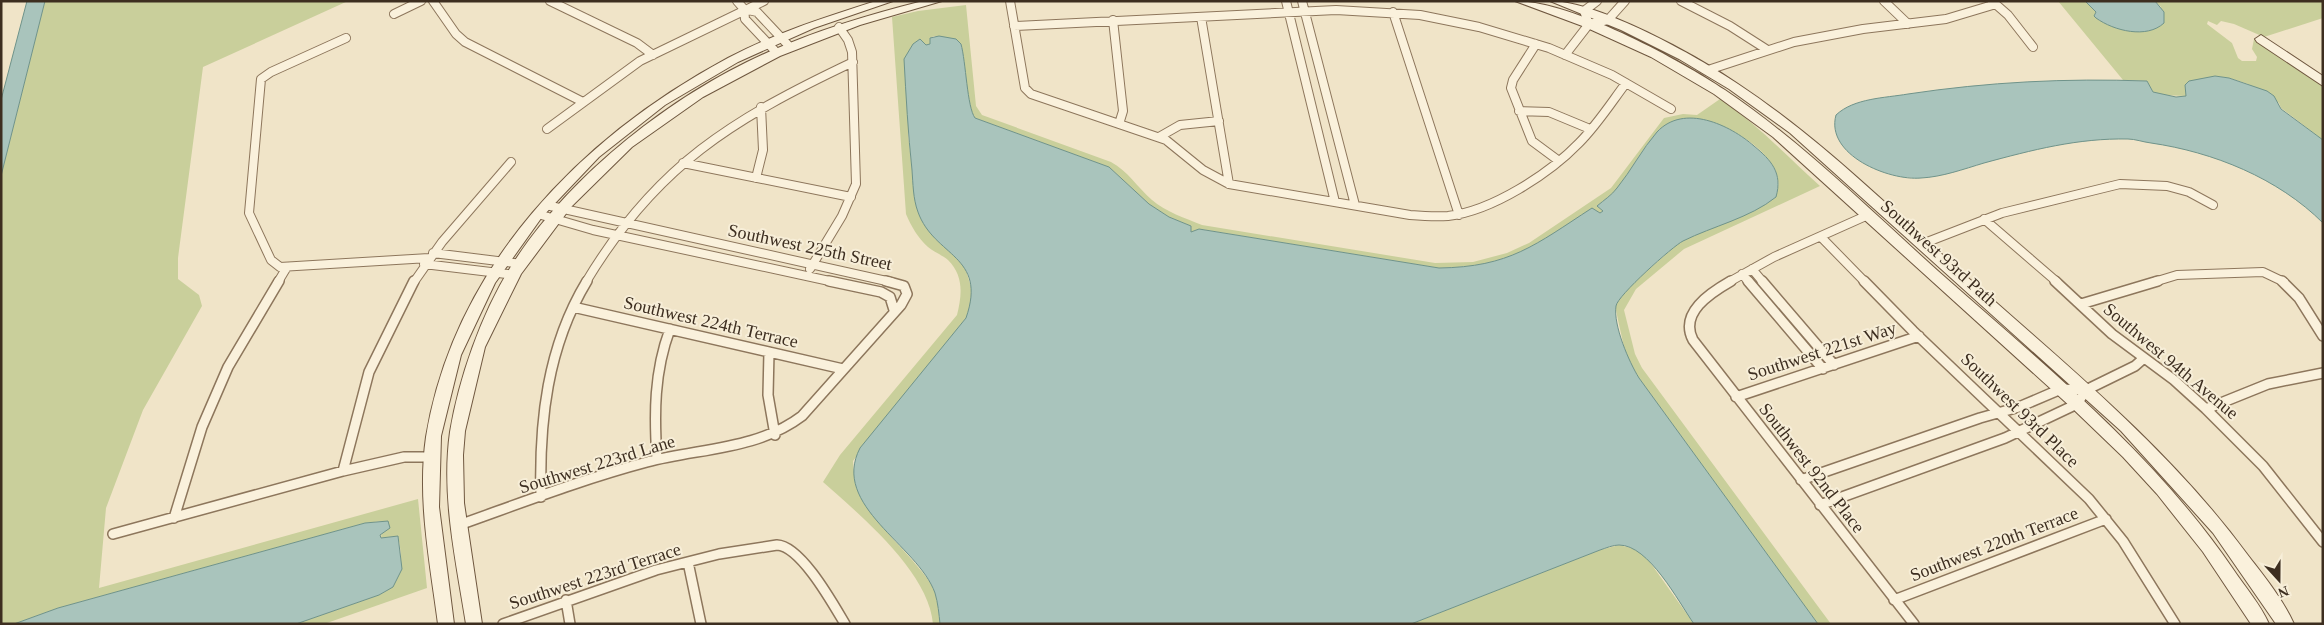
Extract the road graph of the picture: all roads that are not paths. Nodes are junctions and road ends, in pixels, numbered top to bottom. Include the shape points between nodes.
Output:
1 (421, 1) edge
2 (433, 1) edge
3 (550, 1) edge
4 (737, 1) edge
5 (764, 1) edge
6 (888, 1) edge
7 (936, 1) edge
8 (1010, 1) edge
9 (1286, 1) edge
10 (1302, 1) edge
11 (1520, 1) edge
12 (1555, 1) edge
13 (1597, 1) edge
14 (1625, 1) edge
15 (1884, 1) edge
16 (1688, 2) edge
17 (1994, 3) edge
18 (744, 9) junction
19 (1584, 11) junction
20 (1304, 12) junction
21 (1393, 12) junction
22 (1289, 13) junction
23 (394, 14) dead end
24 (1201, 17) junction
25 (1113, 20) junction
26 (1608, 20) junction
27 (1589, 24) junction
28 (1908, 24) junction
29 (1014, 26) junction
30 (839, 27) junction
31 (346, 38) dead end
32 (2261, 40) dead end
33 (785, 42) junction
34 (1536, 44) junction
35 (772, 47) junction
36 (2033, 47) dead end
37 (1766, 49) junction
38 (1565, 54) junction
39 (653, 55) junction
40 (852, 62) junction
41 (1708, 70) junction
42 (1626, 82) junction
43 (2323, 82) edge
44 (583, 102) junction
45 (761, 107) junction
46 (1671, 109) dead end
47 (1519, 111) junction
48 (1220, 121) junction
49 (1119, 124) junction
50 (547, 129) dead end
51 (1590, 129) junction
52 (1159, 138) junction
53 (1559, 161) junction
54 (511, 162) dead end
55 (683, 163) junction
56 (756, 178) junction
57 (1230, 184) junction
58 (851, 197) junction
59 (1335, 202) junction
60 (1355, 205) junction
61 (2213, 205) dead end
62 (564, 208) junction
63 (542, 209) junction
64 (1459, 215) junction
65 (1868, 215) junction
66 (554, 219) junction
67 (1984, 219) junction
68 (625, 222) junction
69 (616, 235) junction
70 (1821, 237) junction
71 (1922, 244) junction
72 (429, 258) junction
73 (813, 265) junction
74 (287, 267) junction
75 (499, 267) junction
76 (518, 269) junction
77 (1752, 269) junction
78 (1742, 274) junction
79 (806, 276) junction
80 (2081, 304) junction
81 (573, 307) junction
82 (894, 310) junction
83 (670, 329) junction
84 (1919, 336) junction
85 (2323, 336) edge
86 (769, 352) junction
87 (2144, 358) junction
88 (1834, 365) junction
89 (843, 369) junction
90 (1823, 369) junction
91 (2323, 372) edge
92 (2061, 389) junction
93 (2086, 390) junction
94 (1736, 397) junction
95 (2077, 404) junction
96 (2206, 409) junction
97 (1999, 413) junction
98 (2018, 431) junction
99 (775, 435) junction
100 (432, 457) junction
101 (657, 459) junction
102 (343, 471) junction
103 (1801, 480) junction
104 (542, 497) junction
105 (1820, 505) junction
106 (174, 518) junction
107 (2106, 519) junction
108 (459, 525) junction
109 (113, 534) dead end
110 (2321, 537) edge
111 (688, 562) junction
112 (566, 600) junction
113 (1894, 600) junction
114 (446, 624) edge
115 (474, 624) edge
116 (503, 624) edge
117 (570, 624) edge
118 (701, 624) edge
119 (845, 624) edge
120 (1914, 624) edge
121 (2175, 624) edge
122 (2261, 624) edge
123 (2286, 624) edge

1 - 23 street
2 - 44 street via 465,42
3 - 39 street via 637,43
4 - 18 street
5 - 18 street
6 - 33 street via 832,18
7 - 30 street
8 - 29 street
9 - 22 street
10 - 20 street
11 - 27 street, Southwest 93rd Path
12 - 19 street, Southwest 93rd Path
13 - 19 street
14 - 26 street
15 - 28 street
16 - 37 street
17 - 28 street via 1951,18
17 - 36 street via 2012,19
18 - 33 street via 758,12
18 - 35 street via 745,19
18 - 39 street
19 - 26 street, Southwest 93rd Path
19 - 27 street
20 - 21 street
20 - 22 street
20 - 60 street
21 - 34 street via 1479,27
21 - 64 street
22 - 24 street
22 - 59 street
24 - 25 street
24 - 48 street
25 - 29 street
25 - 49 street via 1123,111
26 - 27 street
26 - 41 street, Southwest 93rd Path
27 - 38 street
27 - 65 street, Southwest 93rd Path via 1660,56 1730,98 1777,134
28 - 37 street via 1845,32
29 - 49 street via 1027,91
30 - 33 street
30 - 40 street via 849,43
31 - 74 street via 271,72 261,80 249,213 274,264
32 - 43 street
33 - 35 street
34 - 38 street
34 - 47 street via 1511,86
35 - 62 street via 662,117 611,159
35 - 63 street via 701,77 652,109 588,160
37 - 41 street
38 - 42 street
39 - 44 street
40 - 45 street
40 - 58 street via 856,174
41 - 71 street, Southwest 93rd Path via 1787,125
42 - 46 street
42 - 51 street
44 - 50 street
45 - 55 street
45 - 56 street via 763,150
47 - 51 street via 1549,112
47 - 53 street via 1532,141
48 - 52 street via 1180,124
48 - 57 street
49 - 52 street
51 - 53 street
52 - 57 street via 1174,145 1203,170
53 - 64 street via 1488,204
54 - 72 street
55 - 56 street
55 - 68 street
56 - 58 street
57 - 59 street
58 - 73 street
59 - 60 street
60 - 64 street via 1430,216
61 - 67 street via 2189,192 2167,186 2120,184
62 - 63 street, Southwest 225th Street
62 - 66 street
62 - 68 street, Southwest 225th Street
63 - 66 street, Southwest 225th Street
63 - 75 street
65 - 70 street
65 - 92 street, Southwest 93rd Path
66 - 69 street, Southwest 225th Street
66 - 76 street
67 - 71 street
67 - 80 street, Southwest 94th Avenue
68 - 69 street
68 - 73 street, Southwest 225th Street
69 - 79 street, Southwest 225th Street
69 - 81 street
70 - 77 street
70 - 84 street, Southwest 93rd Place
71 - 93 street, Southwest 93rd Path
72 - 74 street
72 - 75 street
72 - 75 street
72 - 102 street via 369,372
73 - 79 street
73 - 82 street, Southwest 225th Street via 901,285 905,288 906,297
74 - 106 street via 228,367 202,427
75 - 76 street
75 - 76 street
75 - 100 street via 468,322 450,370 437,420
76 - 108 street via 484,334 464,398 455,467
77 - 78 street
77 - 88 street
78 - 90 street
78 - 94 street, Southwest 92nd Place via 1697,307 1690,318 1689,329 1693,340
79 - 82 street, Southwest 225th Street via 884,293
80 - 85 street via 2176,275 2252,272 2273,275 2293,289
80 - 87 street, Southwest 94th Avenue via 2112,334
81 - 83 street, Southwest 224th Terrace
81 - 104 street via 558,345 545,395 540,444
82 - 89 street
83 - 86 street, Southwest 224th Terrace
83 - 101 street via 662,347 654,393
84 - 88 street, Southwest 221st Way
84 - 97 street, Southwest 93rd Place
86 - 89 street, Southwest 224th Terrace
86 - 99 street via 768,395
87 - 93 street via 2135,366
87 - 96 street, Southwest 94th Avenue
88 - 90 street, Southwest 221st Way
89 - 99 street via 796,422
90 - 94 street, Southwest 221st Way
91 - 96 street via 2268,384
92 - 93 street
92 - 95 street, Southwest 93rd Path
92 - 97 street
93 - 95 street
93 - 123 street, Southwest 93rd Path via 2191,496 2244,562
94 - 103 street, Southwest 92nd Place
95 - 98 street
95 - 122 street, Southwest 93rd Path via 2178,507
96 - 110 street, Southwest 94th Avenue via 2264,466
97 - 98 street, Southwest 93rd Place
97 - 103 street
98 - 105 street
98 - 107 street, Southwest 93rd Place
99 - 101 street, Southwest 223rd Lane
100 - 102 street via 404,457
100 - 114 street via 433,526
101 - 104 street, Southwest 223rd Lane
102 - 106 street
103 - 105 street, Southwest 92nd Place
104 - 108 street, Southwest 223rd Lane
105 - 113 street, Southwest 92nd Place
106 - 109 street
107 - 113 street, Southwest 220th Terrace
107 - 121 street, Southwest 93rd Place via 2127,546
108 - 115 street
111 - 112 street, Southwest 223rd Terrace
111 - 118 street
111 - 119 street, Southwest 223rd Terrace via 742,550 786,547 813,577
112 - 116 street, Southwest 223rd Terrace
112 - 117 street
113 - 120 street, Southwest 92nd Place

